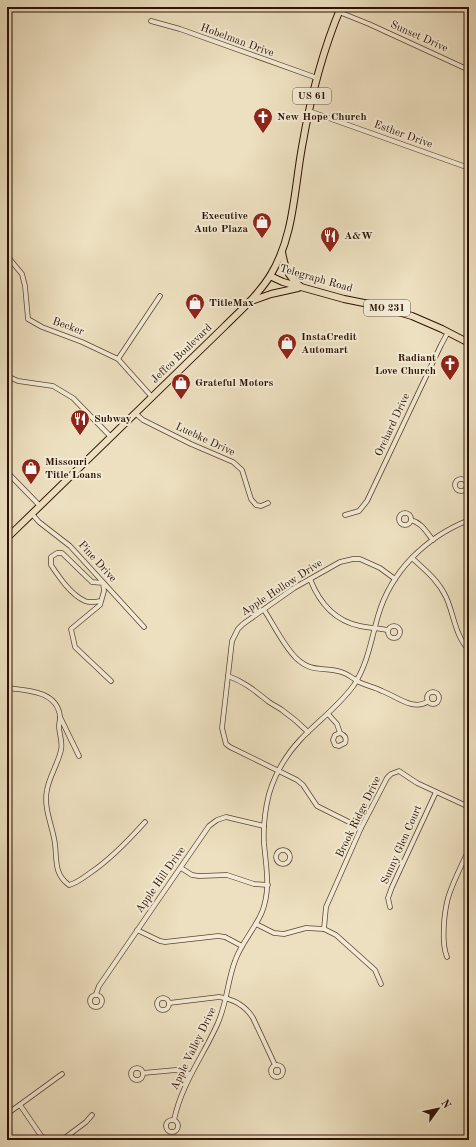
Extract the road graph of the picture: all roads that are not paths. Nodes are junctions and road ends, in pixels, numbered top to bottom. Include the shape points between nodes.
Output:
1 (465, 7) edge
2 (340, 9) edge
3 (469, 9) edge
4 (152, 21) dead end
5 (469, 70) edge
6 (317, 78) junction
7 (309, 111) junction
8 (469, 168) edge
9 (282, 252) junction
10 (7, 256) edge
11 (270, 276) junction
12 (301, 287) junction
13 (160, 296) dead end
14 (250, 301) junction
15 (448, 332) junction
16 (469, 343) edge
17 (118, 359) junction
18 (7, 376) edge
19 (152, 397) junction
20 (135, 413) junction
21 (111, 437) junction
22 (7, 472) edge
23 (268, 503) dead end
24 (40, 506) junction
25 (32, 514) junction
26 (344, 516) dead end
27 (412, 520) dead end
28 (469, 520) edge
29 (7, 538) edge
30 (432, 540) junction
31 (412, 558) junction
32 (310, 579) junction
33 (395, 579) junction
34 (103, 583) junction
35 (101, 601) junction
36 (264, 610) junction
37 (144, 627) dead end
38 (375, 628) junction
39 (387, 630) dead end
40 (469, 650) edge
41 (228, 676) junction
42 (356, 680) junction
43 (111, 681) dead end
44 (7, 688) edge
45 (427, 702) dead end
46 (328, 714) junction
47 (60, 716) junction
48 (308, 732) junction
49 (340, 733) dead end
50 (78, 756) dead end
51 (279, 772) junction
52 (436, 792) junction
53 (469, 807) edge
54 (145, 822) dead end
55 (264, 826) junction
56 (361, 828) junction
57 (469, 849) edge
58 (276, 858) dead end
59 (266, 859) junction
60 (181, 868) junction
61 (268, 885) junction
62 (390, 907) dead end
63 (256, 924) junction
64 (324, 929) junction
65 (138, 930) junction
66 (242, 946) junction
67 (447, 957) dead end
68 (381, 984) dead end
69 (96, 994) dead end
70 (226, 998) junction
71 (170, 1003) dead end
72 (275, 1065) dead end
73 (143, 1073) dead end
74 (62, 1074) dead end
75 (190, 1074) junction
76 (20, 1106) junction
77 (7, 1114) edge
78 (92, 1115) dead end
79 (174, 1120) dead end
80 (44, 1140) edge
81 (62, 1140) edge

1 - 3 street
2 - 5 street, Sunset Drive
2 - 6 main road, Jeffco Boulevard / US 61
4 - 6 street, Hobelman Drive
6 - 7 main road, Jeffco Boulevard / US 61
7 - 8 street, Esther Drive
7 - 9 main road, Jeffco Boulevard / US 61 via 291,218
9 - 11 main road, Jeffco Boulevard / US 61
9 - 12 main road via 288,274
10 - 17 street, Becker via 22,274 28,318 42,327
11 - 12 main road, Telegraph Road / MO 231
11 - 14 main road, Jeffco Boulevard / US 61
12 - 14 main road
12 - 15 main road, Telegraph Road / MO 231 via 393,310
13 - 17 street
14 - 19 main road, Jeffco Boulevard / US 61
15 - 16 main road, Telegraph Road / MO 231
15 - 26 street, Orchard Drive via 367,501 359,512
17 - 19 street, Becker
18 - 21 street via 18,381 53,386 73,398
19 - 20 main road, Jeffco Boulevard / US 61
20 - 21 main road, Jeffco Boulevard / US 61
20 - 23 street, Luebke Drive via 143,420 233,462 242,470 251,499 261,506
21 - 24 main road, Jeffco Boulevard / US 61
22 - 24 street
24 - 25 main road, Jeffco Boulevard / US 61
25 - 29 main road, Jeffco Boulevard / US 61
25 - 34 street, Pine Drive via 70,546
27 - 30 street via 422,526
28 - 30 street, Apple Valley Drive
30 - 31 street, Apple Valley Drive
31 - 33 street, Apple Valley Drive
31 - 40 street via 438,583 452,611 460,637
32 - 33 street, Apple Hollow Drive via 340,562 353,559 360,559 380,568
32 - 36 street, Apple Hollow Drive
32 - 38 street via 325,605 336,616 360,626
33 - 38 street, Apple Valley Drive via 384,600
34 - 35 street
34 - 35 street via 92,582 62,553 57,553 51,558 51,565 72,591 85,601
34 - 37 street, Pine Drive
35 - 43 street via 100,605 71,629 75,647
36 - 41 street, Apple Hollow Drive via 238,629 232,641
36 - 42 street via 296,658 310,668 344,673
38 - 39 street
38 - 42 street, Apple Valley Drive via 368,657
41 - 48 street via 240,680
41 - 51 street, Apple Hollow Drive via 222,728 226,744
42 - 45 street via 407,703 416,705
42 - 46 street, Apple Valley Drive
44 - 47 street via 33,690 50,698
46 - 48 street, Apple Valley Drive
46 - 49 street via 337,724
47 - 50 street
47 - 54 street via 62,749 47,790 46,800 55,844 55,862 63,881 69,885 75,884 102,865
48 - 51 street, Apple Valley Drive via 290,753
51 - 55 street, Apple Valley Drive via 269,796
51 - 56 street, Apple Hollow Drive via 303,784 317,806
52 - 53 street, Brook Ridge Drive
52 - 56 street, Brook Ridge Drive via 399,771 391,774
52 - 62 street, Sunny Glen Court via 392,887 388,898
55 - 59 street, Apple Valley Drive
55 - 60 street, Apple Hill Drive via 226,817 217,820 209,826
56 - 64 street, Brook Ridge Drive via 326,908
57 - 67 street via 448,899 443,942
58 - 59 street
59 - 61 street, Apple Valley Drive
60 - 61 street via 192,875 227,875 254,884
60 - 65 street, Apple Hill Drive
61 - 63 street, Apple Valley Drive via 265,903
63 - 64 street via 274,933 284,934 306,928
63 - 66 street, Apple Valley Drive
64 - 68 street via 336,935 375,970
65 - 66 street via 165,942 218,936
65 - 69 street, Apple Hill Drive
66 - 70 street, Apple Valley Drive via 232,968
70 - 71 street
70 - 72 street via 242,1005 248,1011
70 - 75 street, Apple Valley Drive via 216,1027
73 - 75 street via 176,1070
74 - 76 street
75 - 79 street, Apple Valley Drive
76 - 77 street
76 - 80 street
78 - 81 street

